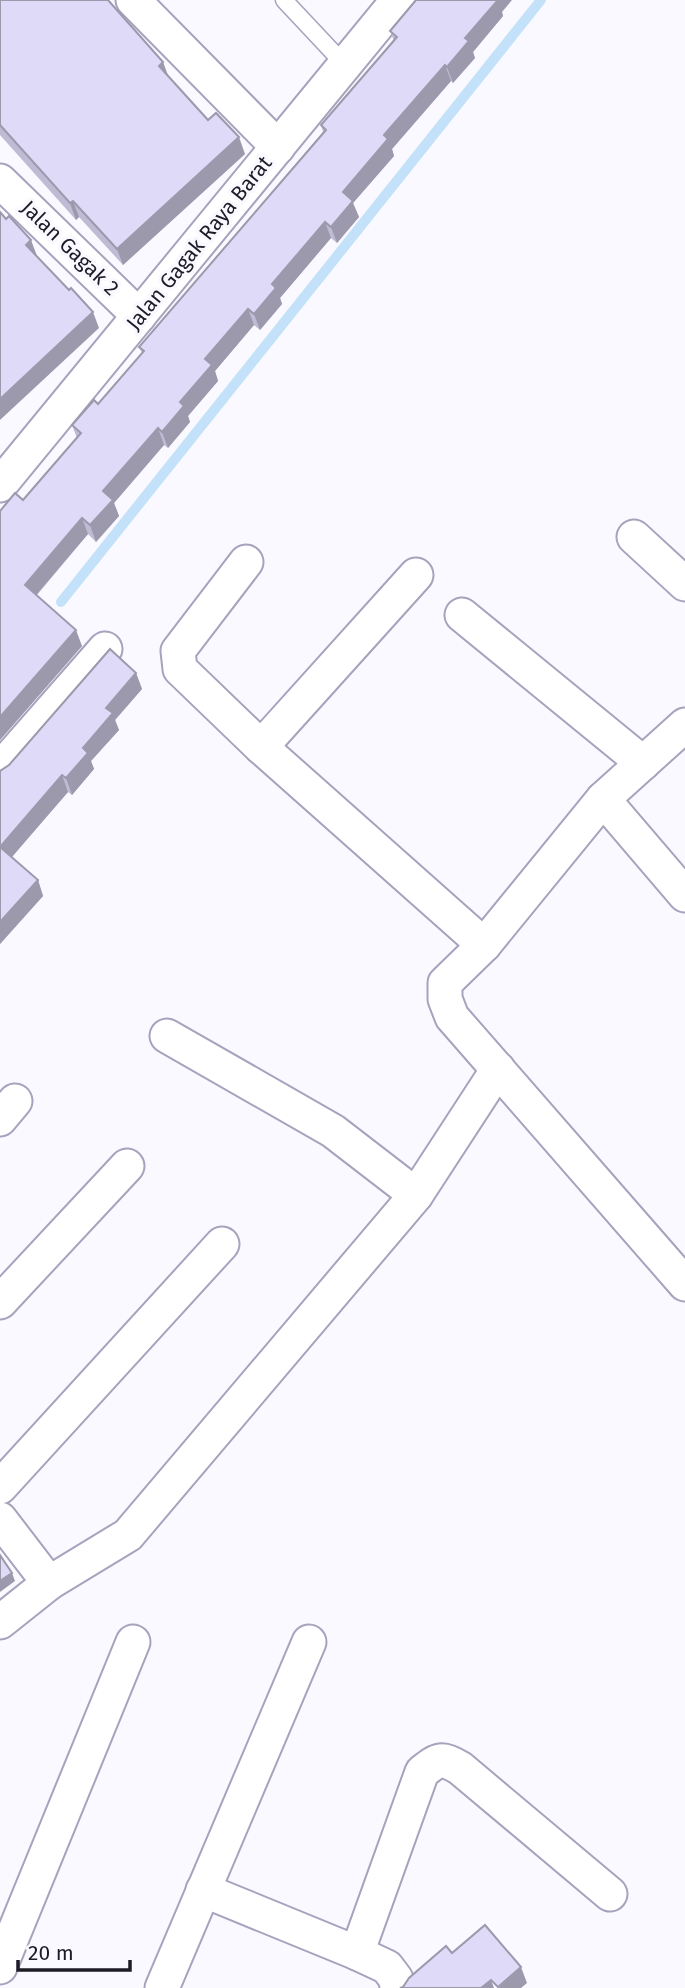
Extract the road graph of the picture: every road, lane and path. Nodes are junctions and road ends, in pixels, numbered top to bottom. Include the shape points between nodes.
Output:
1 (133, 0) edge
2 (284, 0) edge
3 (393, 2) edge
4 (344, 64) junction
5 (278, 147) junction
6 (0, 181) edge
7 (139, 316) junction
8 (0, 485) edge
9 (634, 537) dead end
10 (246, 562) dead end
11 (416, 575) dead end
12 (685, 584) edge
13 (462, 615) dead end
14 (105, 649) dead end
15 (683, 731) edge
16 (261, 747) junction
17 (642, 763) junction
18 (0, 769) edge
19 (603, 799) junction
20 (685, 895) edge
21 (484, 945) junction
22 (167, 1036) dead end
23 (498, 1069) junction
24 (127, 1166) dead end
25 (416, 1195) junction
26 (222, 1244) dead end
27 (685, 1284) edge
28 (0, 1302) edge
29 (0, 1488) edge
30 (0, 1520) edge
31 (49, 1583) junction
32 (2, 1626) edge
33 (133, 1642) dead end
34 (309, 1642) dead end
35 (204, 1890) junction
36 (610, 1894) dead end
37 (357, 1953) junction
38 (0, 1967) edge
39 (162, 1988) edge
40 (397, 1988) edge

1 - 5 street
2 - 4 lane
3 - 4 street, Jalan Gagak Raya Barat
4 - 5 street, Jalan Gagak Raya Barat
5 - 7 street, Jalan Gagak Raya Barat
6 - 7 street, Jalan Gagak 2
7 - 8 street, Jalan Gagak Raya Barat
9 - 12 street
10 - 16 street via 178,651 178,663
11 - 16 street
13 - 17 street
14 - 18 street
15 - 17 street
16 - 21 street
17 - 19 street
19 - 20 street
19 - 21 street
21 - 23 street via 445,983 445,999 452,1017
22 - 25 street via 333,1131
23 - 25 street
23 - 27 street
24 - 28 street
25 - 31 street via 128,1535
26 - 29 street
30 - 31 street
31 - 32 street
33 - 38 street
34 - 35 street
35 - 37 street
35 - 39 street
36 - 37 street via 460,1768 438,1760 422,1772
37 - 40 street via 387,1967

